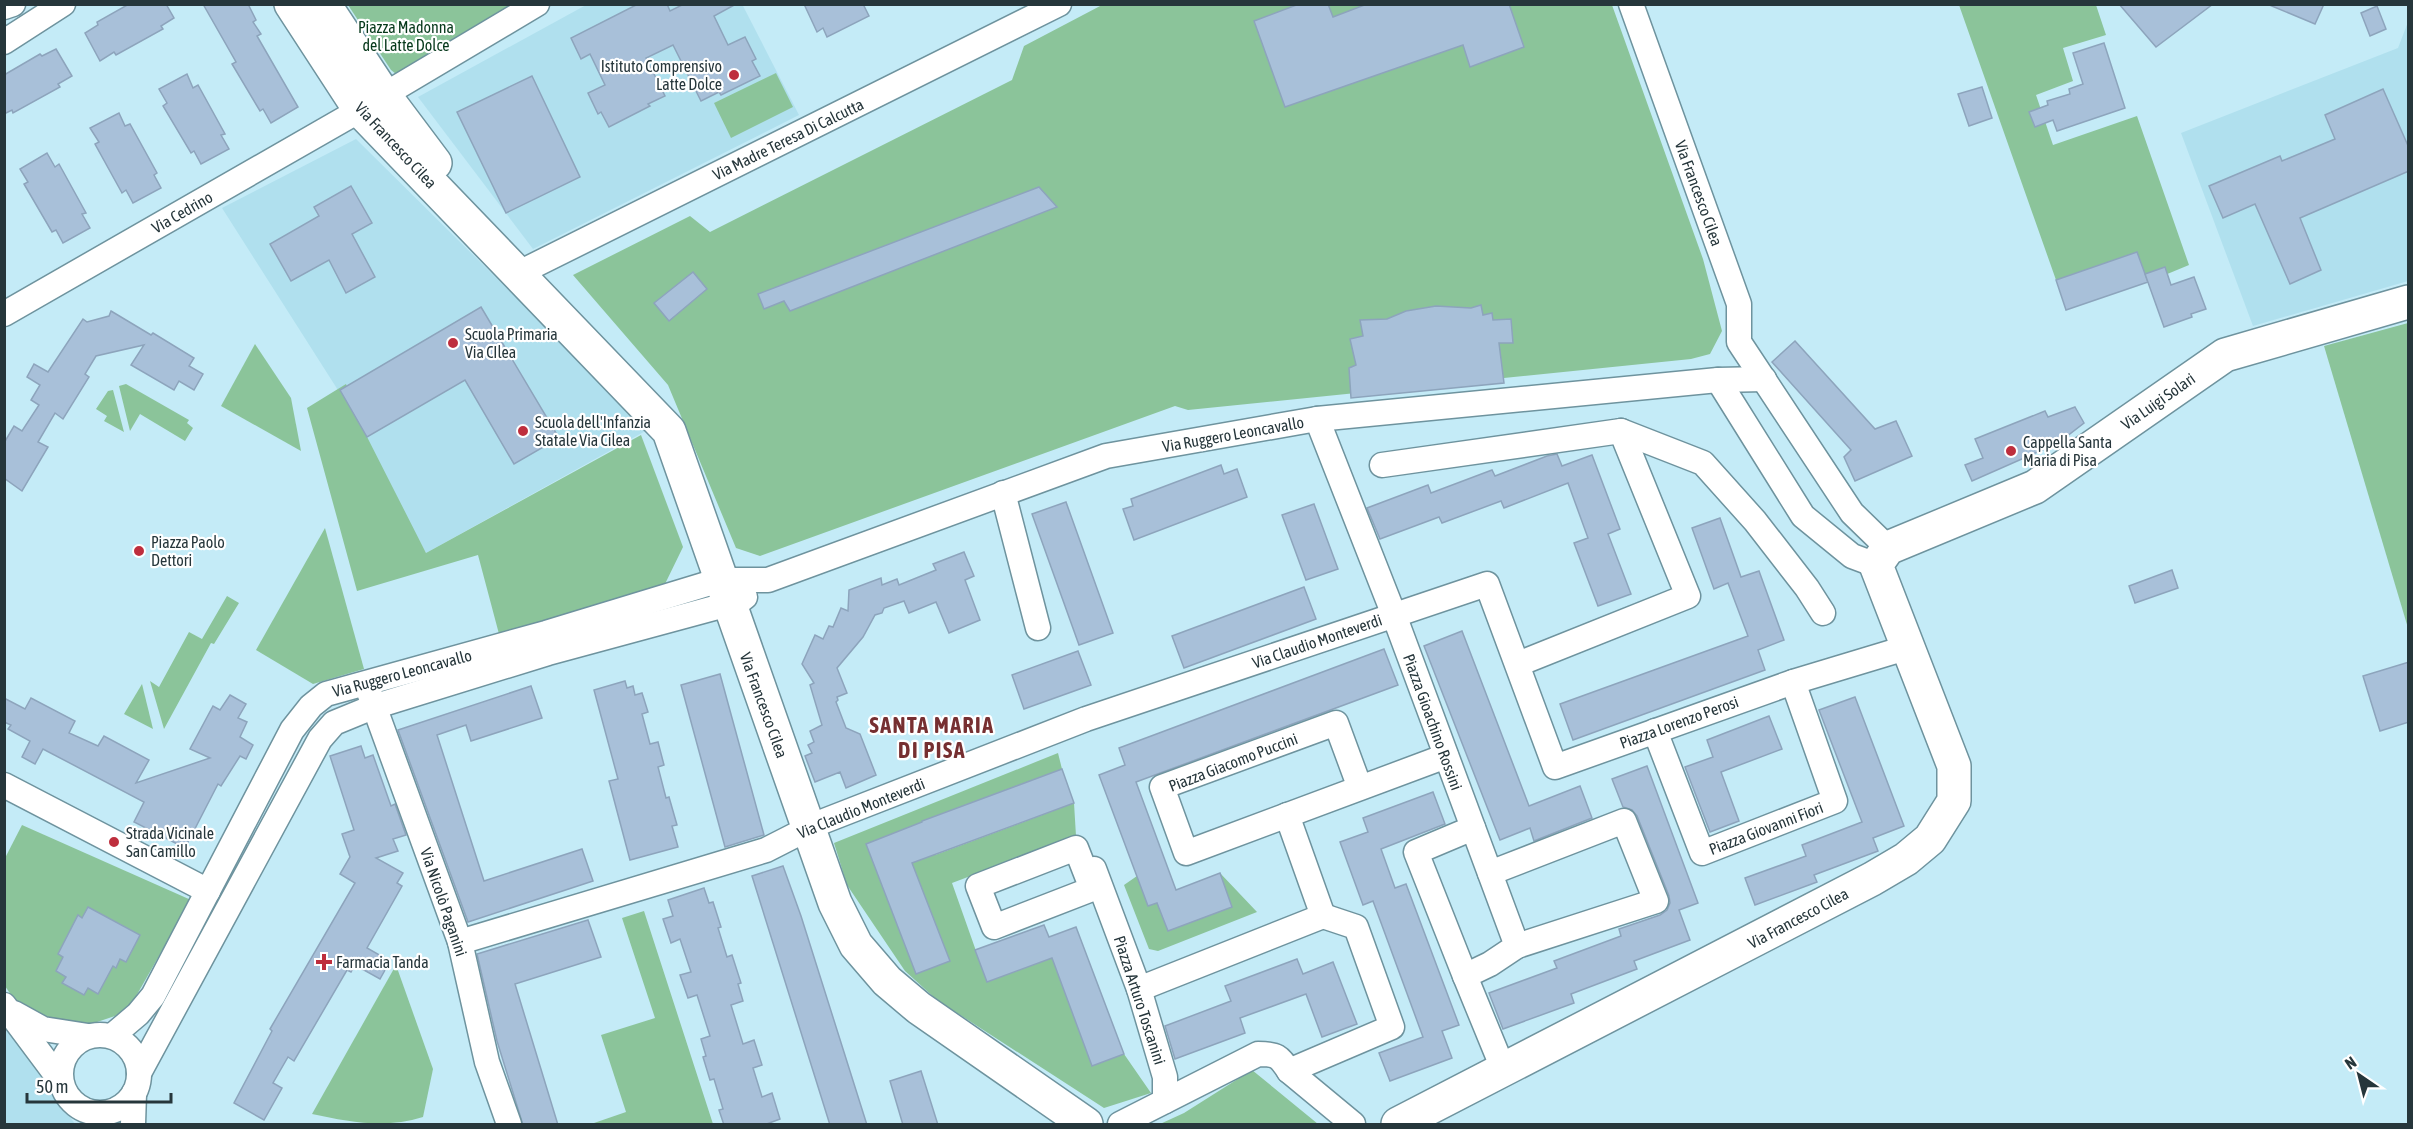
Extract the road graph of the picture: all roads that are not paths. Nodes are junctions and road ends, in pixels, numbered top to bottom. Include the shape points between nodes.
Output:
1 (13, 4) edge
2 (291, 4) edge
3 (324, 4) edge
4 (537, 4) edge
5 (1059, 4) edge
6 (1631, 4) edge
7 (4, 7) edge
8 (53, 8) edge
9 (4, 42) edge
10 (372, 102) junction
11 (517, 274) junction
12 (2409, 302) edge
13 (4, 314) edge
14 (1739, 342) junction
15 (1764, 379) junction
16 (1718, 380) junction
17 (1317, 419) junction
18 (1620, 431) junction
19 (1382, 465) dead end
20 (1003, 493) junction
21 (1882, 556) junction
22 (730, 595) junction
23 (1823, 613) dead end
24 (1394, 615) junction
25 (1038, 628) dead end
26 (1909, 647) junction
27 (1518, 664) junction
28 (1793, 682) junction
29 (366, 684) junction
30 (373, 707) junction
31 (1655, 731) junction
32 (1446, 756) junction
33 (4, 785) edge
34 (1360, 788) junction
35 (1287, 815) junction
36 (808, 828) junction
37 (1473, 828) junction
38 (1083, 866) dead end
39 (1490, 873) junction
40 (208, 891) junction
41 (1323, 916) junction
42 (460, 942) junction
43 (1516, 946) junction
44 (1466, 976) junction
45 (1138, 989) junction
46 (7, 1008) edge
47 (100, 1036) junction
48 (1290, 1071) junction
49 (1504, 1071) junction
50 (60, 1080) junction
51 (137, 1083) junction
52 (1054, 1100) junction
53 (1165, 1101) junction
54 (87, 1117) edge
55 (133, 1125) edge
56 (509, 1125) edge
57 (1086, 1125) edge
58 (1103, 1125) edge
59 (1120, 1125) edge
60 (1353, 1125) edge
61 (1398, 1125) edge

1 - 7 street
2 - 10 street, Via Francesco Cilea
3 - 10 street, Via Francesco Cilea
4 - 10 street, Via Cedrino
5 - 11 street, Via Madre Teresa Di Calcutta
6 - 14 street, Via Francesco Cilea via 1739,304
8 - 9 street
10 - 11 street, Via Francesco Cilea
10 - 13 street, Via Cedrino
11 - 22 street, Via Francesco Cilea via 669,431
12 - 21 street, Via Luigi Solari via 2225,355 2034,487
14 - 15 street, Via Francesco Cilea
14 - 16 street
15 - 16 street
15 - 21 street, Via Francesco Cilea
16 - 17 street, Via Ruggero Leoncavallo
16 - 21 street via 1803,516 1851,556
17 - 20 street, Via Ruggero Leoncavallo via 1106,456
17 - 24 street
18 - 19 street
18 - 23 street via 1703,463 1755,521
18 - 27 street via 1688,596
20 - 22 street, Via Ruggero Leoncavallo
20 - 25 street
21 - 26 street, Via Francesco Cilea
22 - 29 street, Via Ruggero Leoncavallo via 546,633
22 - 30 street, Via Ruggero Leoncavallo
22 - 36 street, Via Francesco Cilea
24 - 27 street, Piazza Lorenzo Perosi via 1487,584
24 - 32 street, Piazza Gioachino Rossini
24 - 36 street, Via Claudio Monteverdi via 1086,719
26 - 28 street, Piazza Lorenzo Perosi
26 - 49 street, Via Francesco Cilea via 1954,765 1954,801 1930,839 1906,860 1872,879
27 - 31 street, Piazza Lorenzo Perosi via 1555,767
28 - 31 street, Piazza Lorenzo Perosi
28 - 31 street, Piazza Giovanni Fiori via 1835,801 1702,854
29 - 30 street, Via Nicolò Paganini
29 - 40 street, Via Ruggero Leoncavallo via 326,694 292,730
30 - 42 street, Via Nicolò Paganini
30 - 51 street, Via Ruggero Leoncavallo via 334,723 320,739
32 - 34 street, Piazza Giacomo Puccini
32 - 37 street, Piazza Gioachino Rossini
33 - 40 street
34 - 35 street, Piazza Giacomo Puccini
34 - 35 street, Piazza Giacomo Puccini via 1336,723 1162,787 1186,853
35 - 41 street
36 - 42 street, Via Claudio Monteverdi via 766,850
36 - 52 street, Via Francesco Cilea via 855,945 886,981
37 - 39 street, Piazza Gioachino Rossini
37 - 44 street via 1416,852
38 - 45 street, Piazza Arturo Toscanini via 1092,863
39 - 43 street, Piazza Gioachino Rossini
39 - 43 street via 1624,821 1656,901
40 - 47 street, Via Ruggero Leoncavallo via 153,996 138,1014
41 - 45 street
41 - 48 street via 1356,927 1392,1027
42 - 56 street, Via Nicolò Paganini via 487,1062
43 - 44 street
44 - 49 street
45 - 53 street, Piazza Arturo Toscanini via 1165,1077
46 - 47 street via 43,1029
46 - 50 street
47 - 50 street via 72,1046 62,1061
47 - 51 street via 123,1042 132,1050 137,1061
48 - 53 street via 1275,1054 1258,1054
48 - 60 street
49 - 61 street, Via Francesco Cilea
50 - 54 street via 67,1097
51 - 54 street via 127,1102 117,1109
51 - 55 street
52 - 57 street, Via Francesco Cilea
52 - 58 street, Via Francesco Cilea
53 - 59 street

